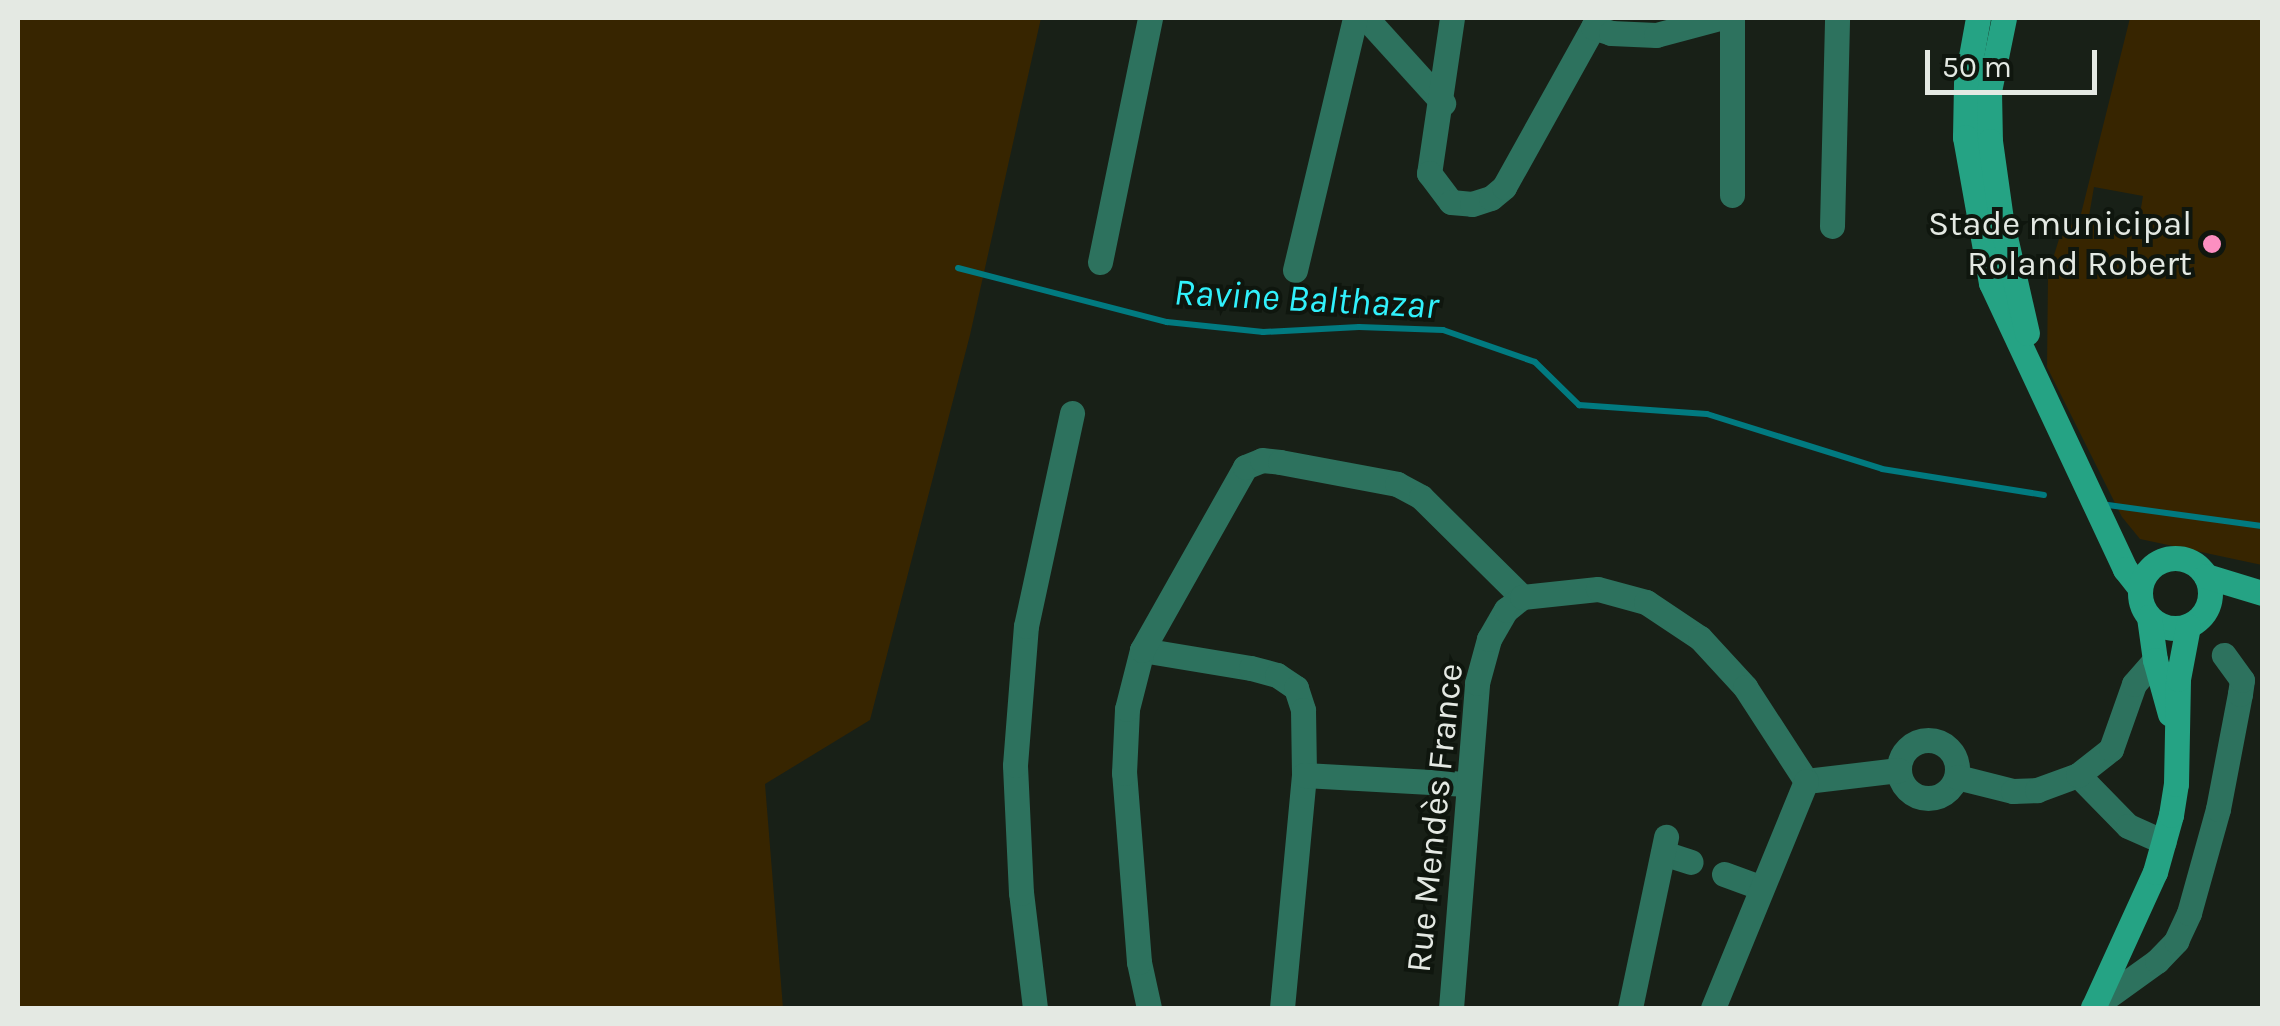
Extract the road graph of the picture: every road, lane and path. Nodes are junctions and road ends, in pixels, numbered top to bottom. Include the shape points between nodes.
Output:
1 (1150, 18) edge
2 (1355, 18) edge
3 (1366, 18) edge
4 (1452, 18) edge
5 (1720, 18) edge
6 (1732, 18) edge
7 (1837, 18) edge
8 (1986, 20) edge
9 (1591, 22) edge
10 (1443, 103) junction
11 (1732, 195) dead end
12 (1832, 226) dead end
13 (1100, 262) dead end
14 (1295, 270) dead end
15 (1072, 413) dead end
16 (2206, 576) junction
17 (2145, 578) junction
18 (2260, 593) edge
19 (1522, 597) junction
20 (2208, 606) junction
21 (2149, 617) junction
22 (2188, 626) junction
23 (1142, 650) junction
24 (2224, 655) dead end
25 (2155, 660) junction
26 (2176, 733) junction
27 (1898, 770) junction
28 (1304, 775) junction
29 (2078, 775) junction
30 (1957, 776) junction
31 (1806, 781) junction
32 (1467, 784) junction
33 (2164, 842) junction
34 (1691, 862) dead end
35 (1724, 874) dead end
36 (1762, 888) junction
37 (1035, 1008) edge
38 (1148, 1008) edge
39 (1282, 1008) edge
40 (1452, 1008) edge
41 (1630, 1008) edge
42 (1712, 1008) edge
43 (2093, 1008) edge

1 - 13 street
2 - 14 street
3 - 10 street
4 - 10 street
5 - 9 street via 1656,35 1611,33
6 - 11 street
7 - 12 street
8 - 17 main road via 1990,141 2040,386 2112,541
9 - 10 street via 1512,175 1492,198 1451,202 1429,173
15 - 37 street via 1026,626 1015,765
16 - 17 main road via 2180,558
16 - 18 main road
16 - 20 main road
17 - 21 main road via 2141,604
18 - 20 main road
19 - 23 street via 1409,490 1262,460 1245,467
19 - 31 street via 1598,588 1646,602 1700,638 1746,687
19 - 32 street, Rue Mendès France via 1489,639
20 - 22 main road
21 - 22 main road via 2169,628
21 - 25 main road
22 - 26 main road
23 - 28 street via 1251,668 1296,688 1304,710
23 - 38 street via 1127,709 1124,772
24 - 43 street via 2242,680 2189,913 2157,961
25 - 26 main road
25 - 29 street via 2134,684 2111,749
26 - 33 main road via 2176,784
27 - 30 street via 1918,798 1942,796
27 - 30 street via 1911,745 1938,741 1957,762
27 - 31 street
28 - 32 street
28 - 39 street
29 - 30 street via 2013,792
29 - 33 street via 2128,826
31 - 36 street
32 - 40 street, Rue Mendès France
33 - 43 main road
34 - 41 street via 1664,845
35 - 36 street
36 - 42 street

